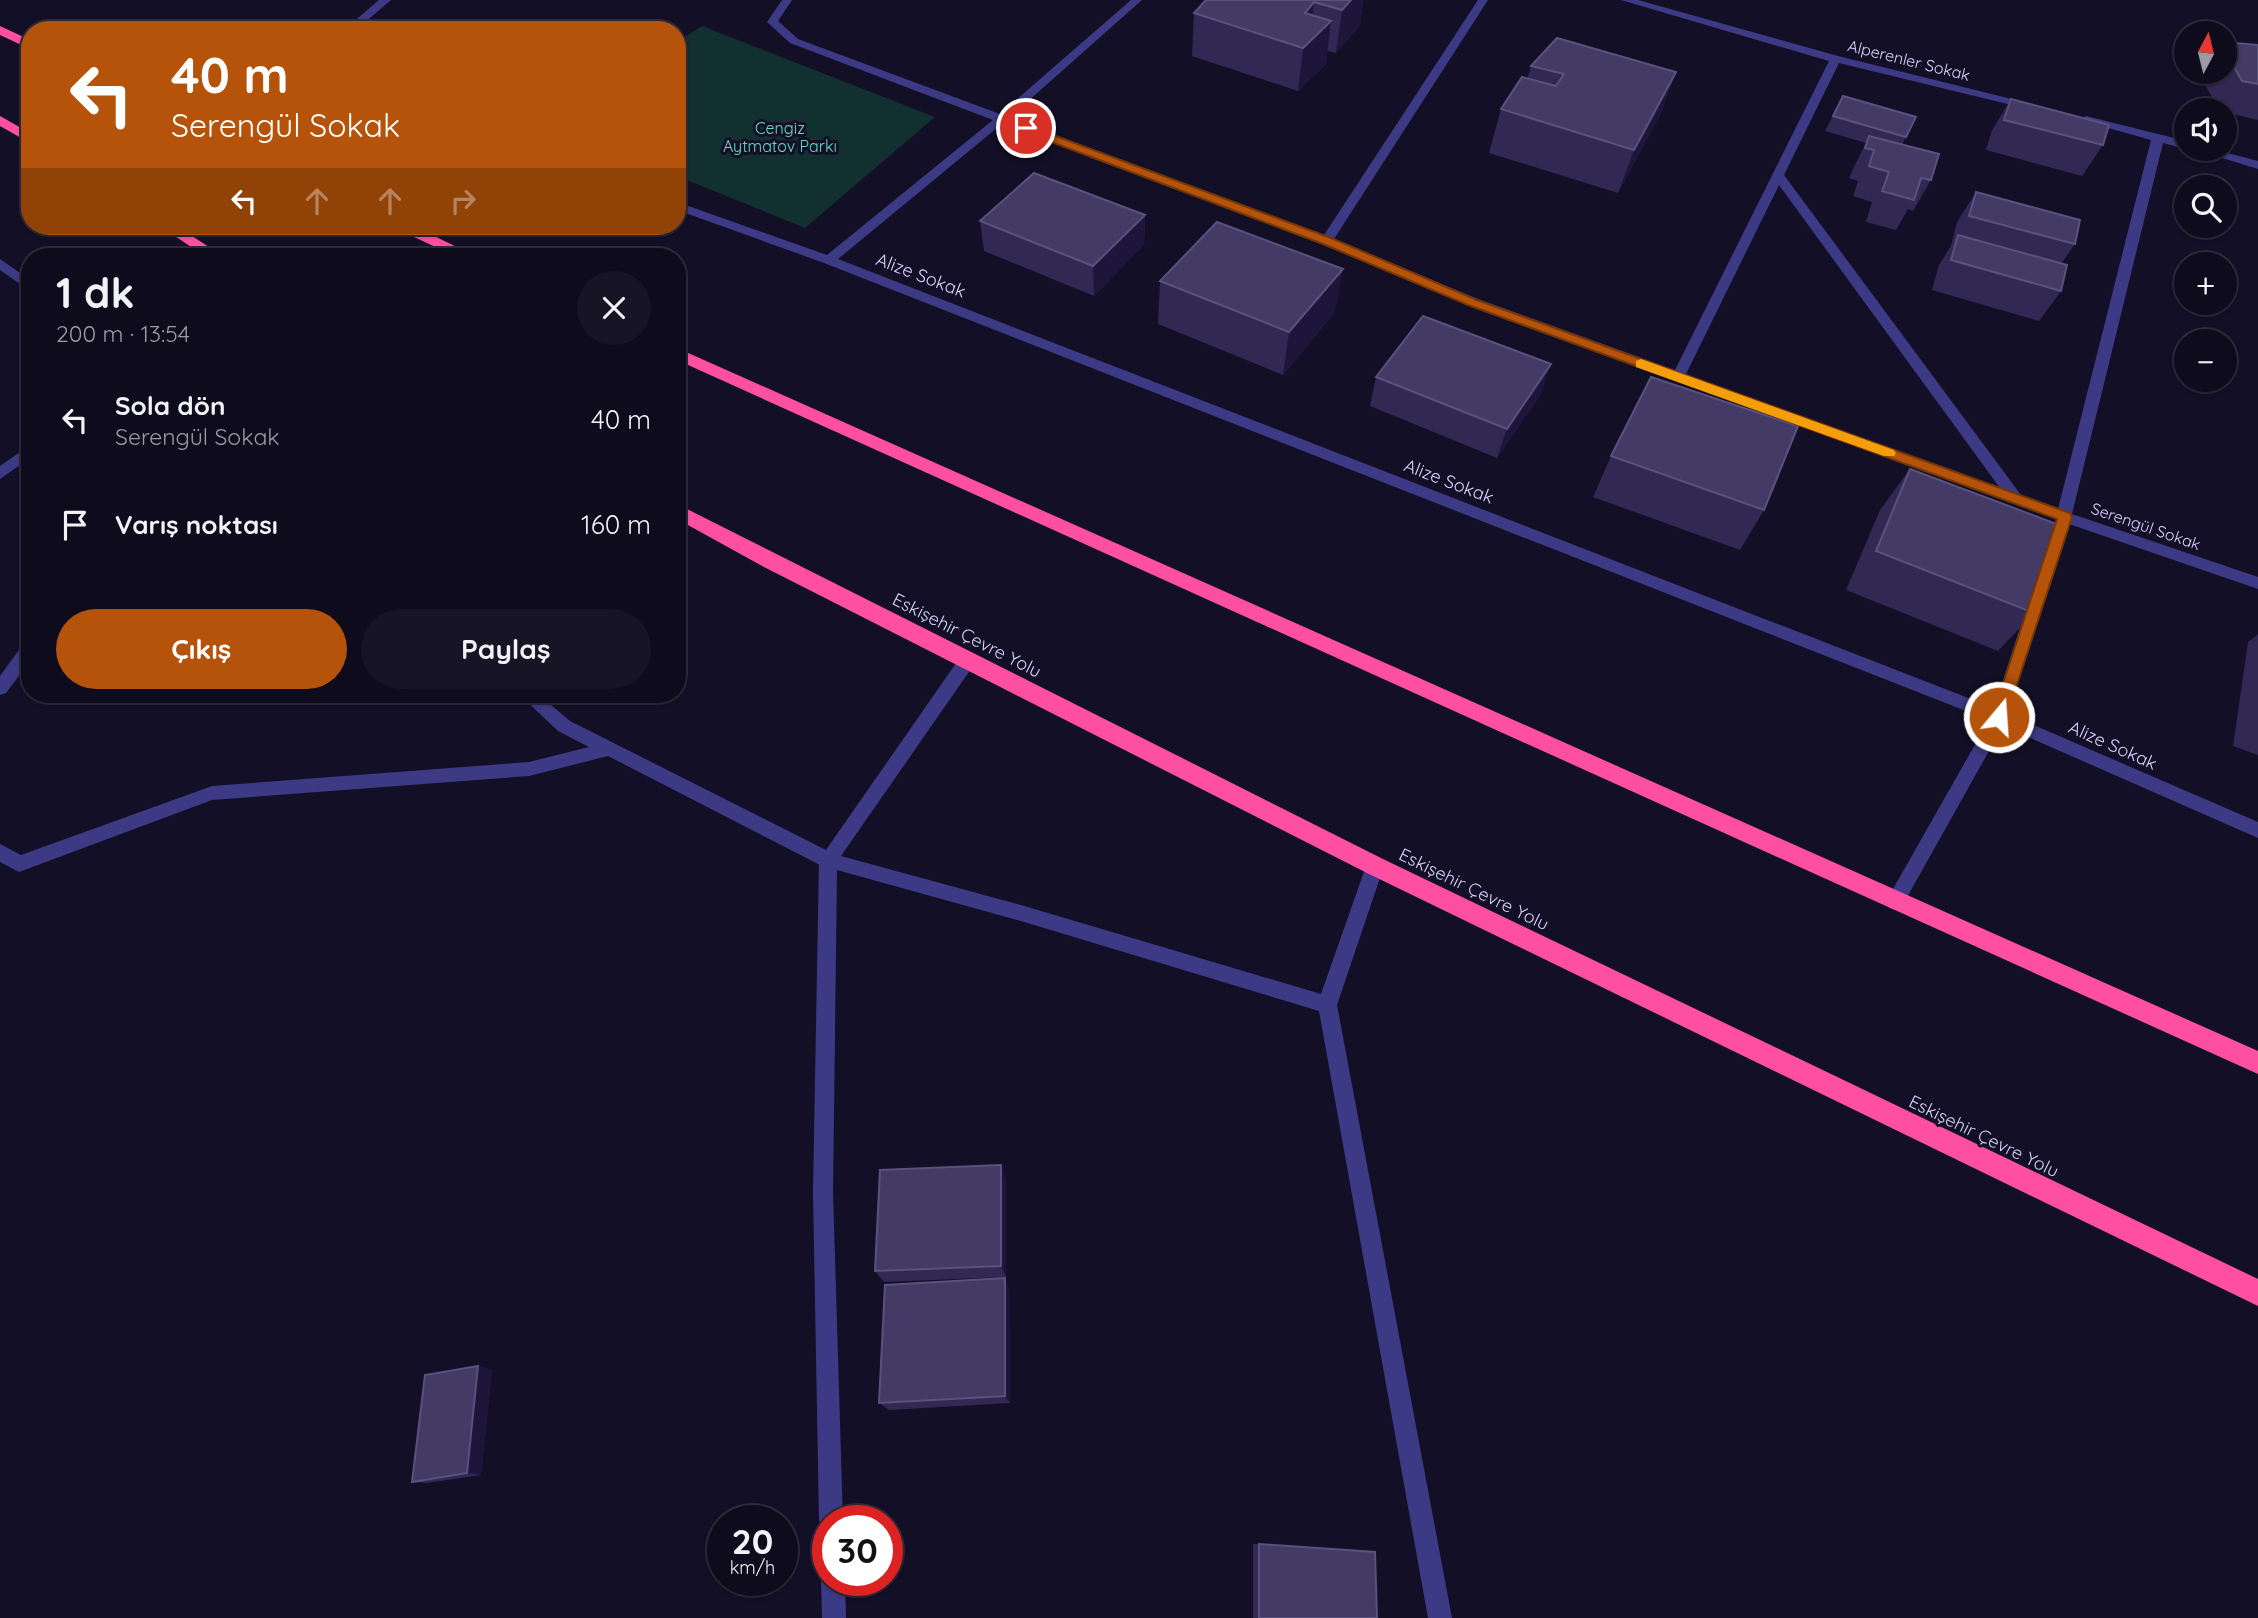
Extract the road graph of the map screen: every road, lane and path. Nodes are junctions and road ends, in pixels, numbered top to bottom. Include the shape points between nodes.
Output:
1 (386, 0) edge
2 (787, 0) edge
3 (1137, 0) edge
4 (1483, 0) edge
5 (1626, 0) edge
6 (360, 21) edge
7 (0, 30) edge
8 (21, 40) edge
9 (1835, 59) junction
10 (2050, 111) edge
11 (2077, 118) edge
12 (1001, 119) junction
13 (0, 120) edge
14 (21, 133) edge
15 (2158, 137) junction
16 (2174, 142) edge
17 (2237, 159) edge
18 (2258, 165) edge
19 (1777, 176) junction
20 (686, 209) edge
21 (181, 235) edge
22 (421, 235) edge
23 (1327, 241) junction
24 (202, 248) edge
25 (450, 248) edge
26 (829, 260) junction
27 (0, 263) edge
28 (21, 280) edge
29 (686, 357) edge
30 (1678, 377) junction
31 (21, 457) edge
32 (0, 474) edge
33 (2016, 499) junction
34 (686, 516) edge
35 (2065, 517) junction
36 (2057, 542) edge
37 (2044, 579) edge
38 (2258, 583) edge
39 (21, 660) edge
40 (967, 661) junction
41 (0, 688) edge
42 (538, 703) edge
43 (1999, 717) junction
44 (609, 749) junction
45 (2258, 830) edge
46 (0, 852) edge
47 (828, 860) junction
48 (1375, 866) junction
49 (1895, 902) junction
50 (1327, 1005) junction
51 (2258, 1063) edge
52 (2258, 1293) edge
53 (831, 1505) edge
54 (833, 1596) edge
55 (834, 1618) edge
56 (1440, 1618) edge

1 - 6 street
2 - 12 street, Serengül Sokak via 772,22 794,41
3 - 12 street, Alize Sokak
4 - 23 street
5 - 9 street, Alperenler Sokak
7 - 8 highway
9 - 10 street, Alperenler Sokak
9 - 19 street
11 - 15 street
12 - 23 street, Serengül Sokak
12 - 26 street, Alize Sokak
13 - 14 highway
15 - 16 street
15 - 35 street
17 - 18 street
19 - 30 street
19 - 33 street
20 - 26 street
21 - 24 highway
22 - 25 highway
23 - 30 street, Serengül Sokak via 1473,302
26 - 43 street, Alize Sokak
27 - 28 street
29 - 49 highway
30 - 33 street, Serengül Sokak
31 - 32 street
33 - 35 street, Serengül Sokak
34 - 40 highway, Eskişehir Çevre Yolu
35 - 36 street
35 - 38 street, Serengül Sokak
37 - 43 street
39 - 41 street
40 - 47 street
40 - 48 highway, Eskişehir Çevre Yolu
42 - 44 street via 565,726
43 - 45 street, Alize Sokak
43 - 49 street
44 - 46 street via 529,769 212,793 19,864
44 - 47 street
47 - 50 street
47 - 53 street via 823,1192
48 - 50 street
48 - 52 highway, Eskişehir Çevre Yolu
49 - 51 highway
50 - 56 street
54 - 55 street

